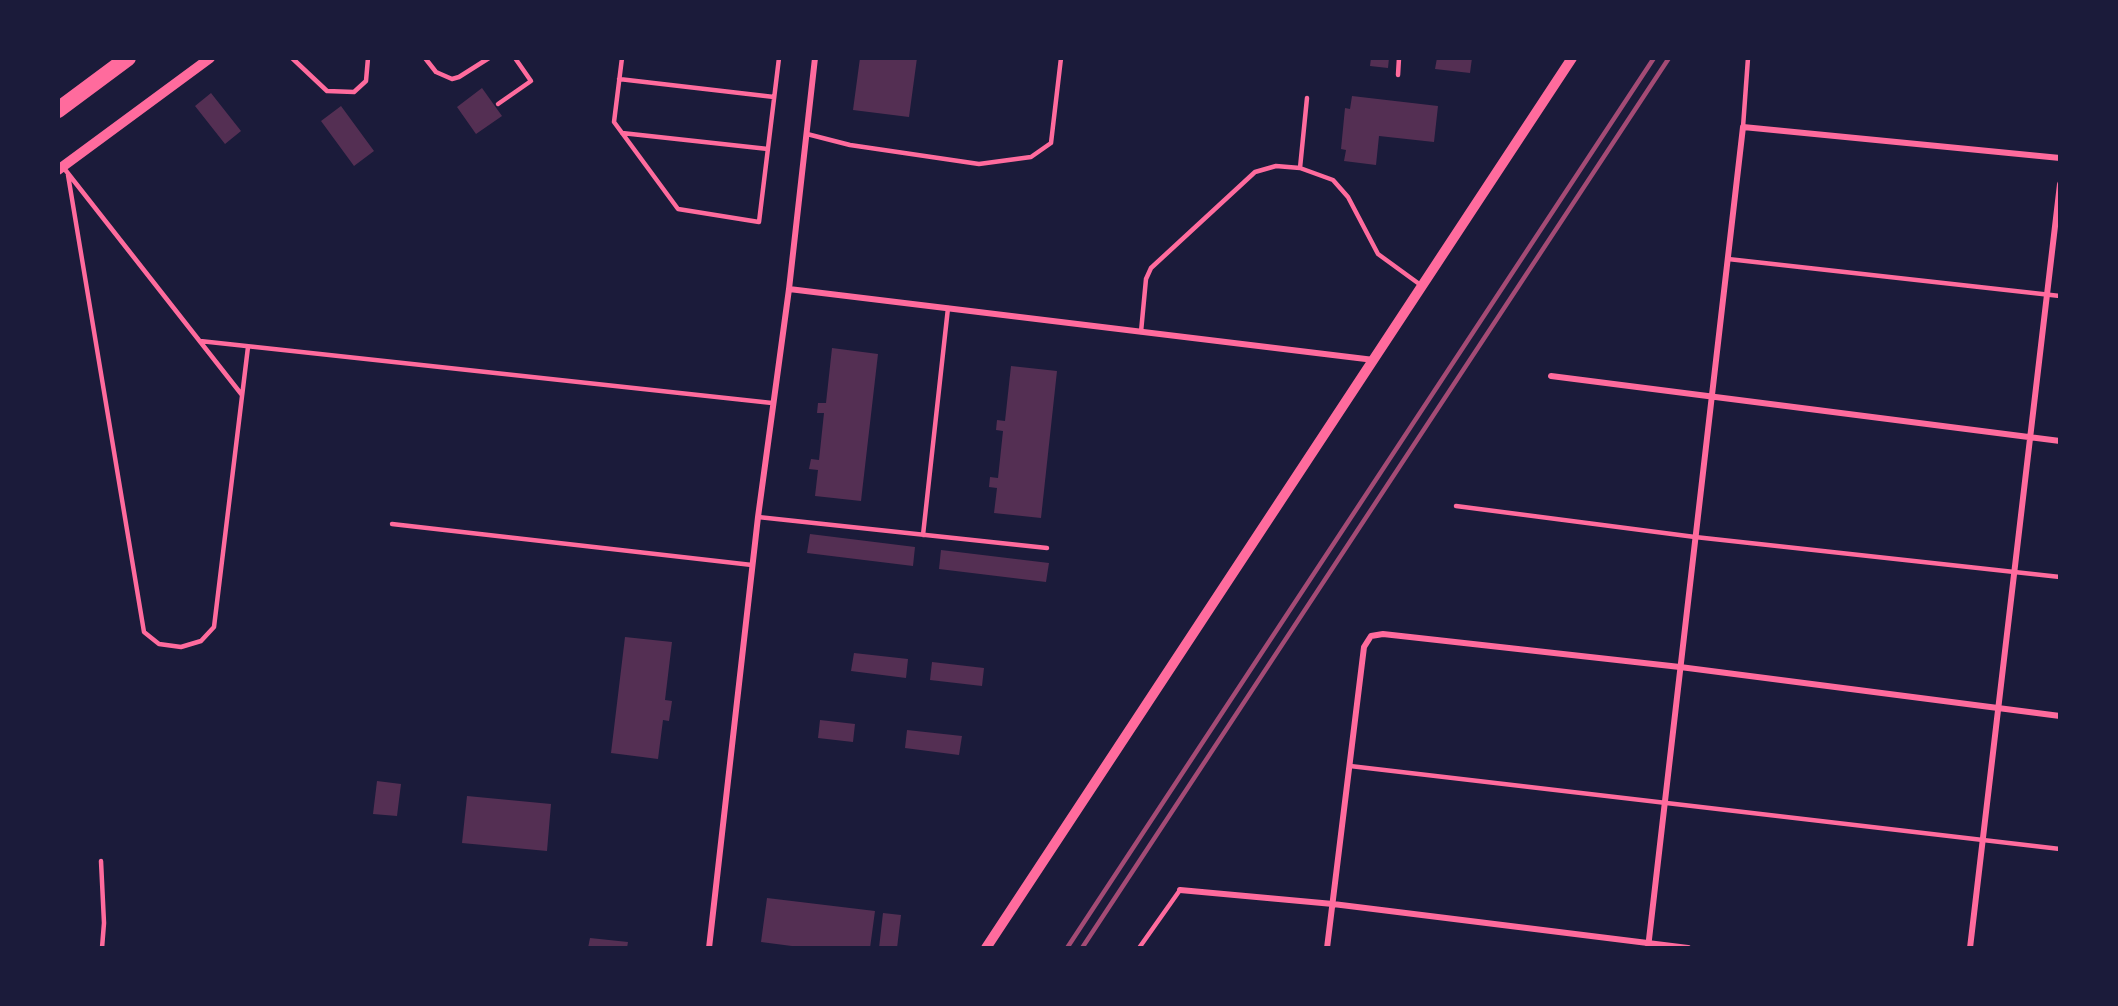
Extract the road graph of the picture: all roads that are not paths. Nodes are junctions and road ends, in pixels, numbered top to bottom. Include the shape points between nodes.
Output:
1 (129, 58) edge
2 (210, 58) edge
3 (292, 58) edge
4 (368, 58) edge
5 (425, 58) edge
6 (489, 58) edge
7 (515, 58) edge
8 (622, 58) edge
9 (778, 58) edge
10 (815, 58) edge
11 (1061, 58) edge
12 (1399, 58) edge
13 (1572, 58) edge
14 (1748, 58) edge
15 (1398, 75) dead end
16 (619, 79) junction
17 (774, 97) junction
18 (1307, 98) dead end
19 (498, 104) dead end
20 (58, 110) edge
21 (1743, 127) junction
22 (622, 133) junction
23 (807, 134) junction
24 (768, 149) junction
25 (2060, 158) edge
26 (1300, 168) junction
27 (63, 171) edge
28 (2060, 184) edge
29 (1728, 259) junction
30 (1422, 286) junction
31 (789, 289) junction
32 (2047, 295) junction
33 (2060, 296) edge
34 (948, 308) junction
35 (1141, 332) junction
36 (200, 341) junction
37 (248, 347) junction
38 (1374, 360) junction
39 (1551, 376) dead end
40 (242, 395) junction
41 (1712, 396) junction
42 (772, 403) junction
43 (2030, 437) junction
44 (2060, 441) edge
45 (1456, 506) dead end
46 (758, 517) junction
47 (392, 524) dead end
48 (922, 535) junction
49 (1695, 537) junction
50 (1047, 548) dead end
51 (752, 565) junction
52 (2014, 572) junction
53 (2060, 577) edge
54 (1680, 667) junction
55 (1998, 709) junction
56 (2060, 716) edge
57 (1350, 766) junction
58 (1664, 803) junction
59 (1983, 840) junction
60 (2060, 849) edge
61 (101, 861) dead end
62 (1180, 890) joint
63 (1333, 904) junction
64 (1648, 945) edge
65 (102, 948) edge
66 (710, 948) edge
67 (986, 948) edge
68 (1139, 948) edge
69 (1327, 948) edge
70 (1688, 948) edge
71 (1970, 948) edge

1 - 20 highway
2 - 27 street
3 - 4 lane via 327,91 354,92 366,81
5 - 6 lane via 436,72 452,79
7 - 19 lane via 531,81
8 - 16 lane
9 - 17 lane
10 - 23 street
11 - 23 lane via 1051,144 1031,157 979,164 850,145
12 - 15 lane
13 - 30 street
14 - 21 lane
16 - 17 lane
16 - 22 lane via 614,122
17 - 24 lane
18 - 26 lane
21 - 25 street
21 - 29 street
22 - 24 lane
22 - 24 lane via 678,209 759,222
23 - 31 street
26 - 30 lane via 1333,180 1378,254
26 - 35 lane via 1276,166 1255,172 1151,268 1146,279
27 - 36 lane
27 - 40 lane via 144,632 159,644 181,647 201,641 214,627
28 - 32 street
29 - 32 lane
29 - 41 street
30 - 38 street
31 - 34 street
31 - 42 street
32 - 33 lane
32 - 43 street
34 - 35 street
34 - 48 lane
35 - 38 street
36 - 37 lane
36 - 40 lane
37 - 40 lane
37 - 42 lane
38 - 67 street
39 - 41 street
41 - 43 street
41 - 49 street
42 - 46 street
43 - 44 street
43 - 52 street
45 - 49 lane
46 - 48 lane
46 - 51 street
47 - 51 lane
48 - 50 lane
49 - 52 lane
49 - 54 street
51 - 66 street
52 - 53 lane
52 - 55 street
54 - 55 street
54 - 57 street via 1383,634 1371,636 1364,647
54 - 58 street
55 - 56 street
55 - 59 street
57 - 58 lane
57 - 63 street
58 - 59 lane
58 - 64 street
59 - 60 lane
59 - 71 street
61 - 65 lane via 105,923
62 - 63 street
62 - 68 lane
63 - 64 street
63 - 69 street
64 - 70 street

